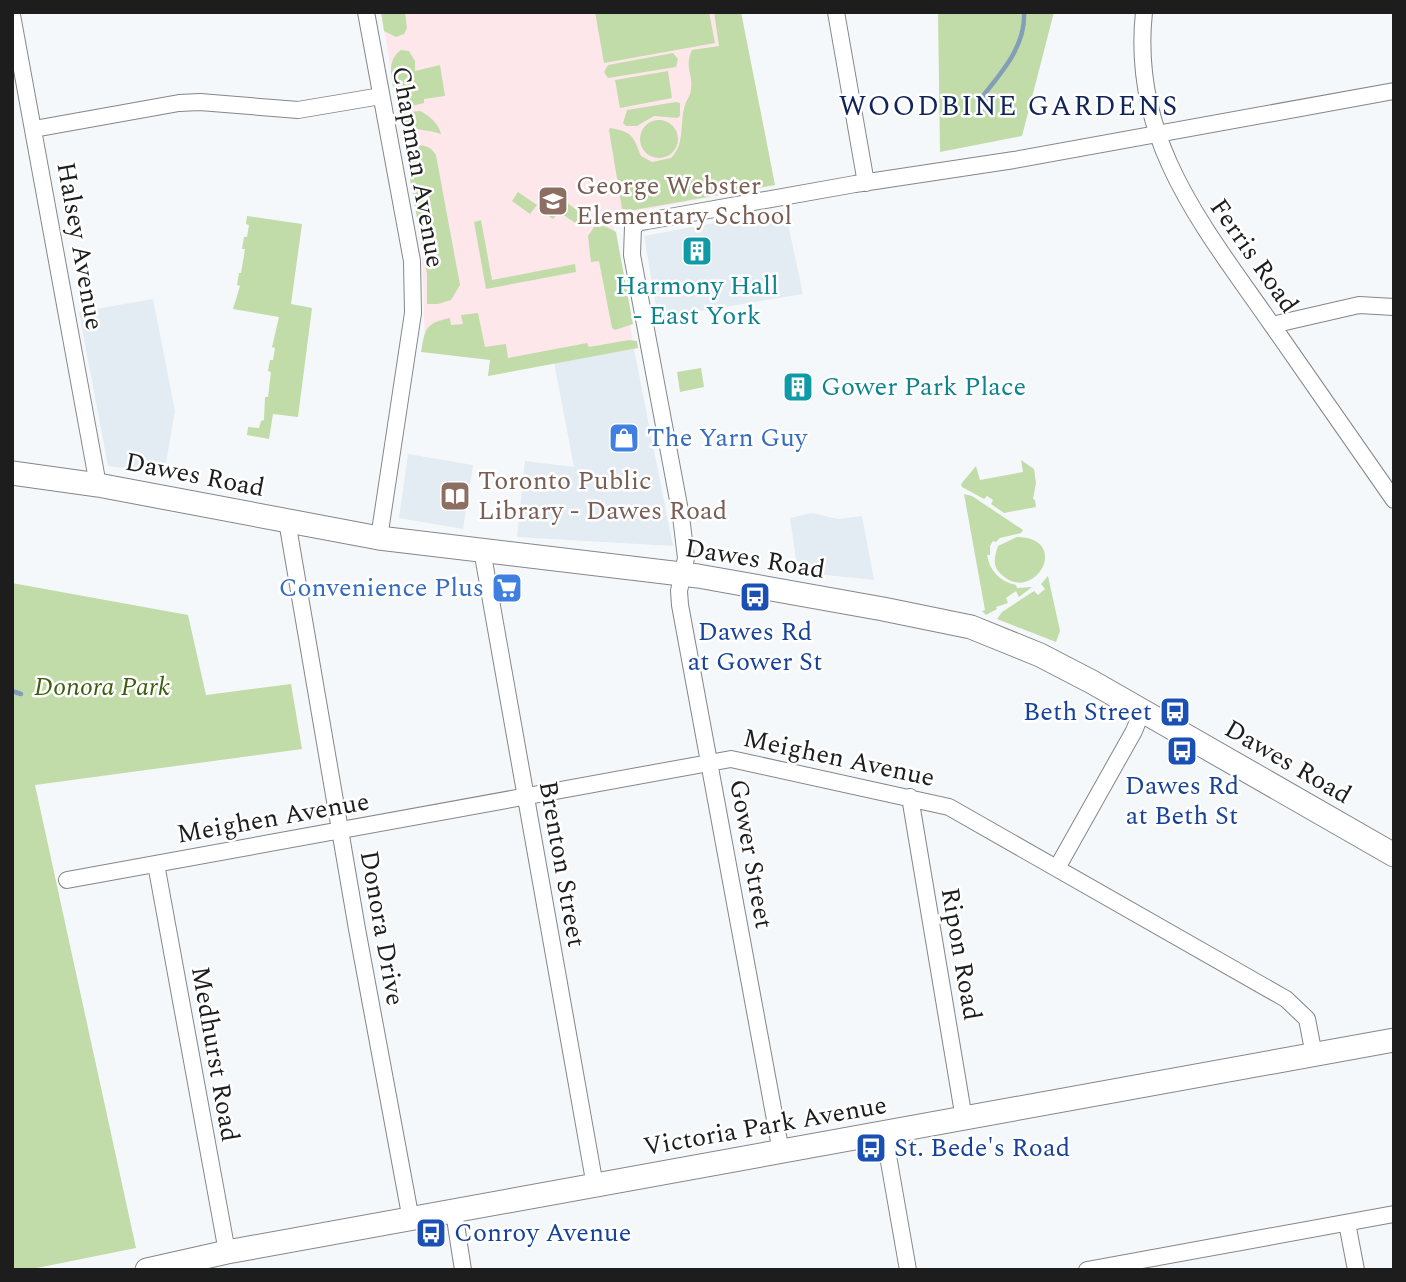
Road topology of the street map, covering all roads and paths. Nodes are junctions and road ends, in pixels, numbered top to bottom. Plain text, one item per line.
1 (366, 12) edge
2 (836, 12) edge
3 (1144, 12) edge
4 (12, 15) edge
5 (1394, 91) edge
6 (381, 96) junction
7 (34, 130) junction
8 (1157, 134) junction
9 (866, 183) junction
10 (1394, 307) edge
11 (1272, 325) junction
12 (12, 473) edge
13 (99, 485) junction
14 (1394, 500) edge
15 (287, 521) junction
16 (379, 538) junction
17 (482, 550) junction
18 (683, 574) junction
19 (1142, 711) junction
20 (709, 763) junction
21 (525, 796) junction
22 (910, 797) junction
23 (340, 831) junction
24 (1394, 855) edge
25 (156, 864) junction
26 (1057, 868) junction
27 (67, 880) dead end
28 (1394, 1040) edge
29 (1314, 1055) junction
30 (964, 1119) junction
31 (884, 1133) junction
32 (780, 1152) junction
33 (595, 1185) junction
34 (454, 1212) junction
35 (1394, 1214) edge
36 (411, 1220) junction
37 (1347, 1223) junction
38 (227, 1252) junction
39 (156, 1269) edge
40 (463, 1270) edge
41 (908, 1270) edge
42 (1087, 1270) edge
43 (1356, 1270) edge

1 - 6 street, Chapman Avenue
2 - 9 street
3 - 8 street, Ferris Road
4 - 7 street, Halsey Avenue
5 - 8 street
6 - 7 street
6 - 16 street, Chapman Avenue
7 - 13 street, Halsey Avenue
8 - 9 street
8 - 11 street, Ferris Road
9 - 18 street, Gower Street
10 - 11 street
11 - 14 street, Ferris Road
12 - 13 street, Dawes Road
13 - 15 street, Dawes Road
15 - 16 street, Dawes Road
15 - 23 street, Donora Drive
16 - 17 street, Dawes Road
17 - 18 street, Dawes Road
17 - 21 street, Brenton Street
18 - 19 street, Dawes Road
18 - 20 street, Gower Street
19 - 24 street, Dawes Road
19 - 26 street
20 - 21 street, Meighen Avenue
20 - 22 street, Meighen Avenue
20 - 32 street, Gower Street
21 - 23 street, Meighen Avenue
21 - 33 street, Brenton Street
22 - 26 street, Meighen Avenue
22 - 30 street, Ripon Road
23 - 25 street, Meighen Avenue
23 - 36 street, Donora Drive
25 - 27 street, Meighen Avenue
25 - 38 street, Medhurst Road
26 - 29 street, Meighen Avenue
28 - 29 street, Victoria Park Avenue
29 - 30 street, Victoria Park Avenue
30 - 31 street, Victoria Park Avenue
31 - 32 street, Victoria Park Avenue
31 - 41 street
32 - 33 street, Victoria Park Avenue
33 - 34 street, Victoria Park Avenue
34 - 36 street, Victoria Park Avenue
34 - 40 street
35 - 37 street
36 - 38 street, Victoria Park Avenue
37 - 42 street
37 - 43 street
38 - 39 street, Victoria Park Avenue

